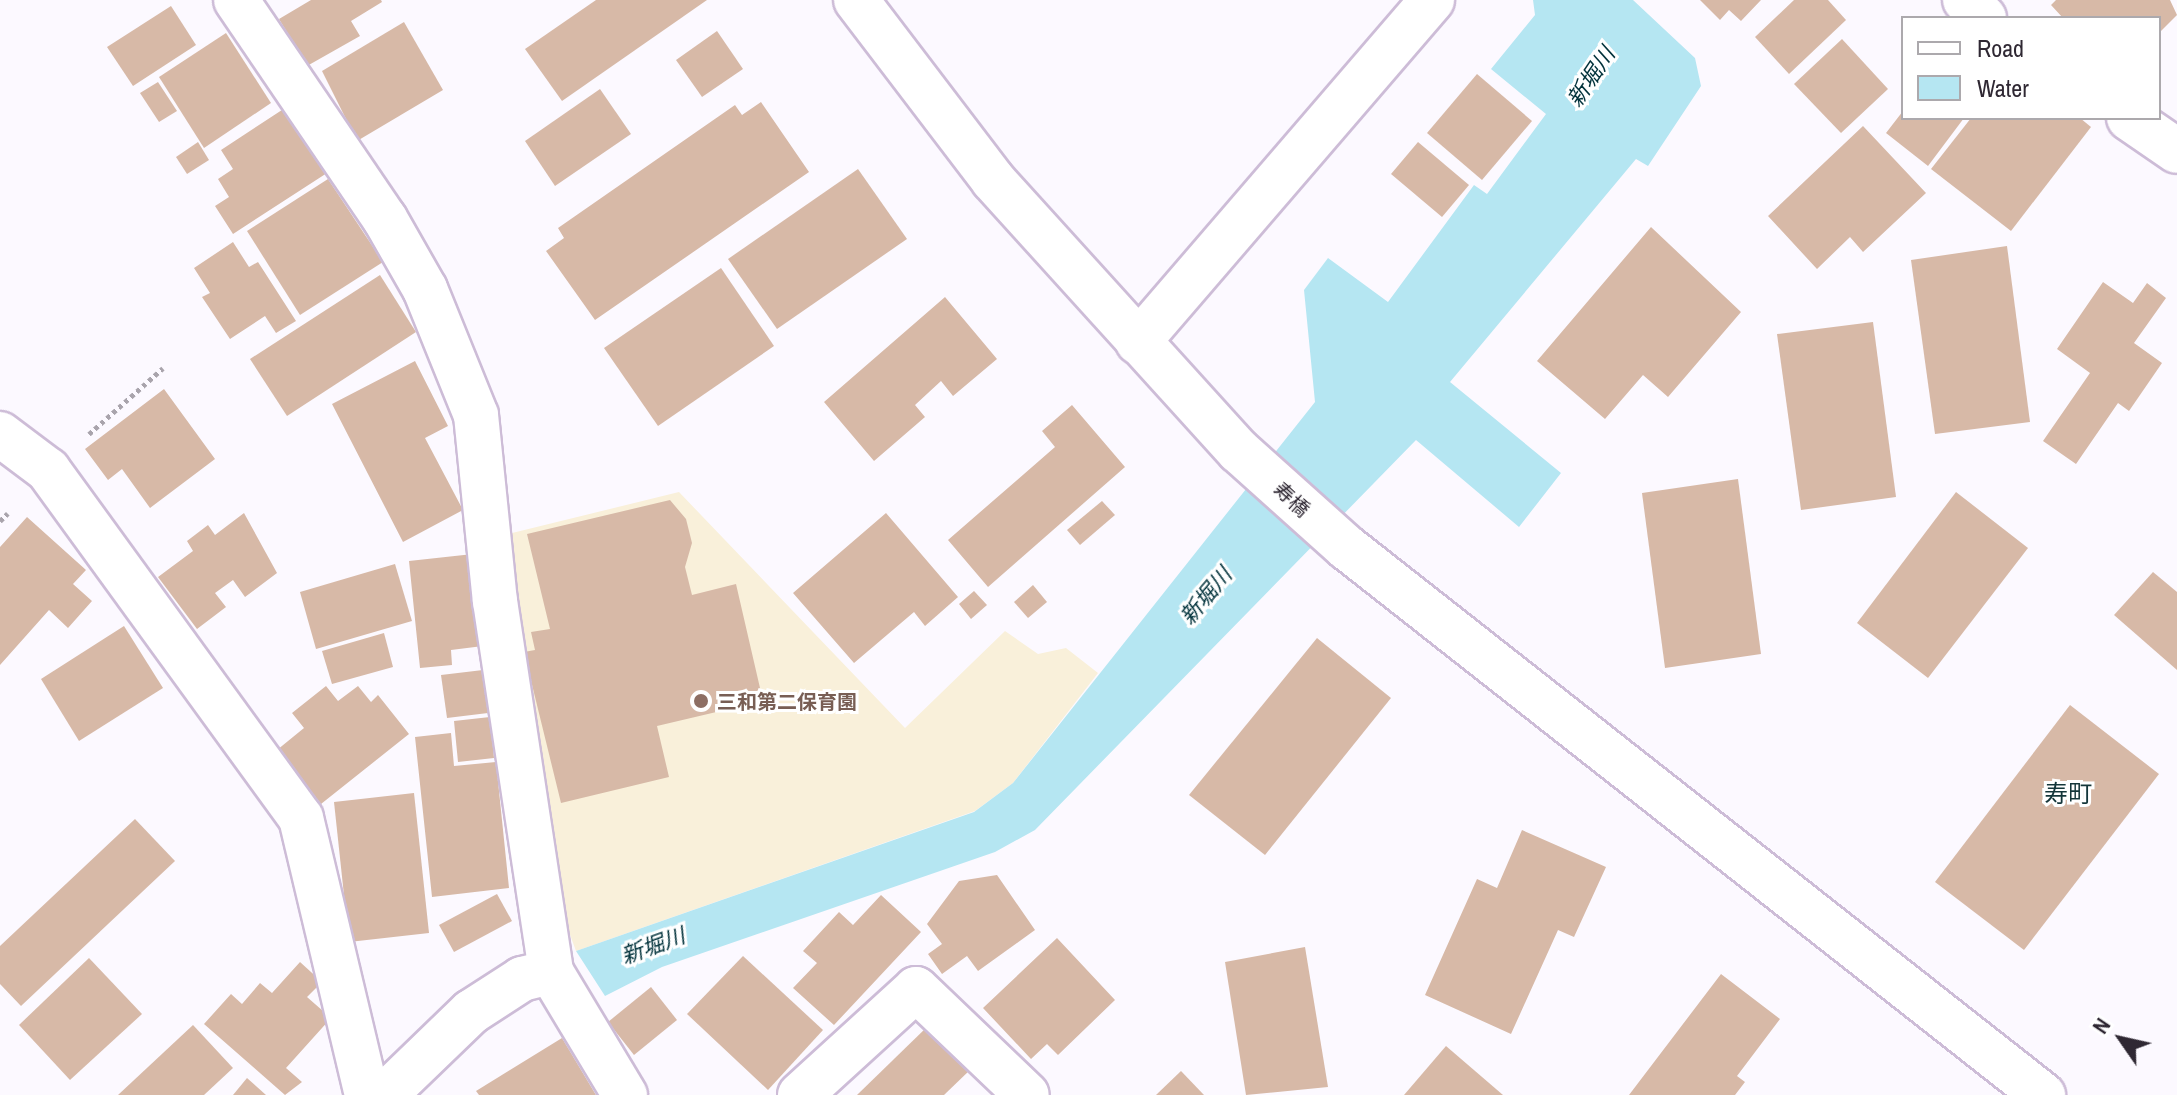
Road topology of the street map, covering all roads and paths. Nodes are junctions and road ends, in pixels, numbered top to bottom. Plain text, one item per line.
1 (236, 0) edge
2 (856, 0) edge
3 (1432, 0) edge
4 (1965, 0) edge
5 (1982, 16) edge
6 (2132, 120) edge
7 (2177, 151) edge
8 (1138, 342) junction
9 (0, 434) edge
10 (551, 972) junction
11 (367, 1095) edge
12 (385, 1095) edge
13 (625, 1095) edge
14 (800, 1095) edge
15 (1027, 1095) edge
16 (2043, 1095) edge

1 - 10 street
2 - 8 street, 寿橋
3 - 8 street
4 - 5 street
6 - 7 street
8 - 16 street, 寿橋
9 - 11 street
10 - 12 street
10 - 13 street
14 - 15 street

